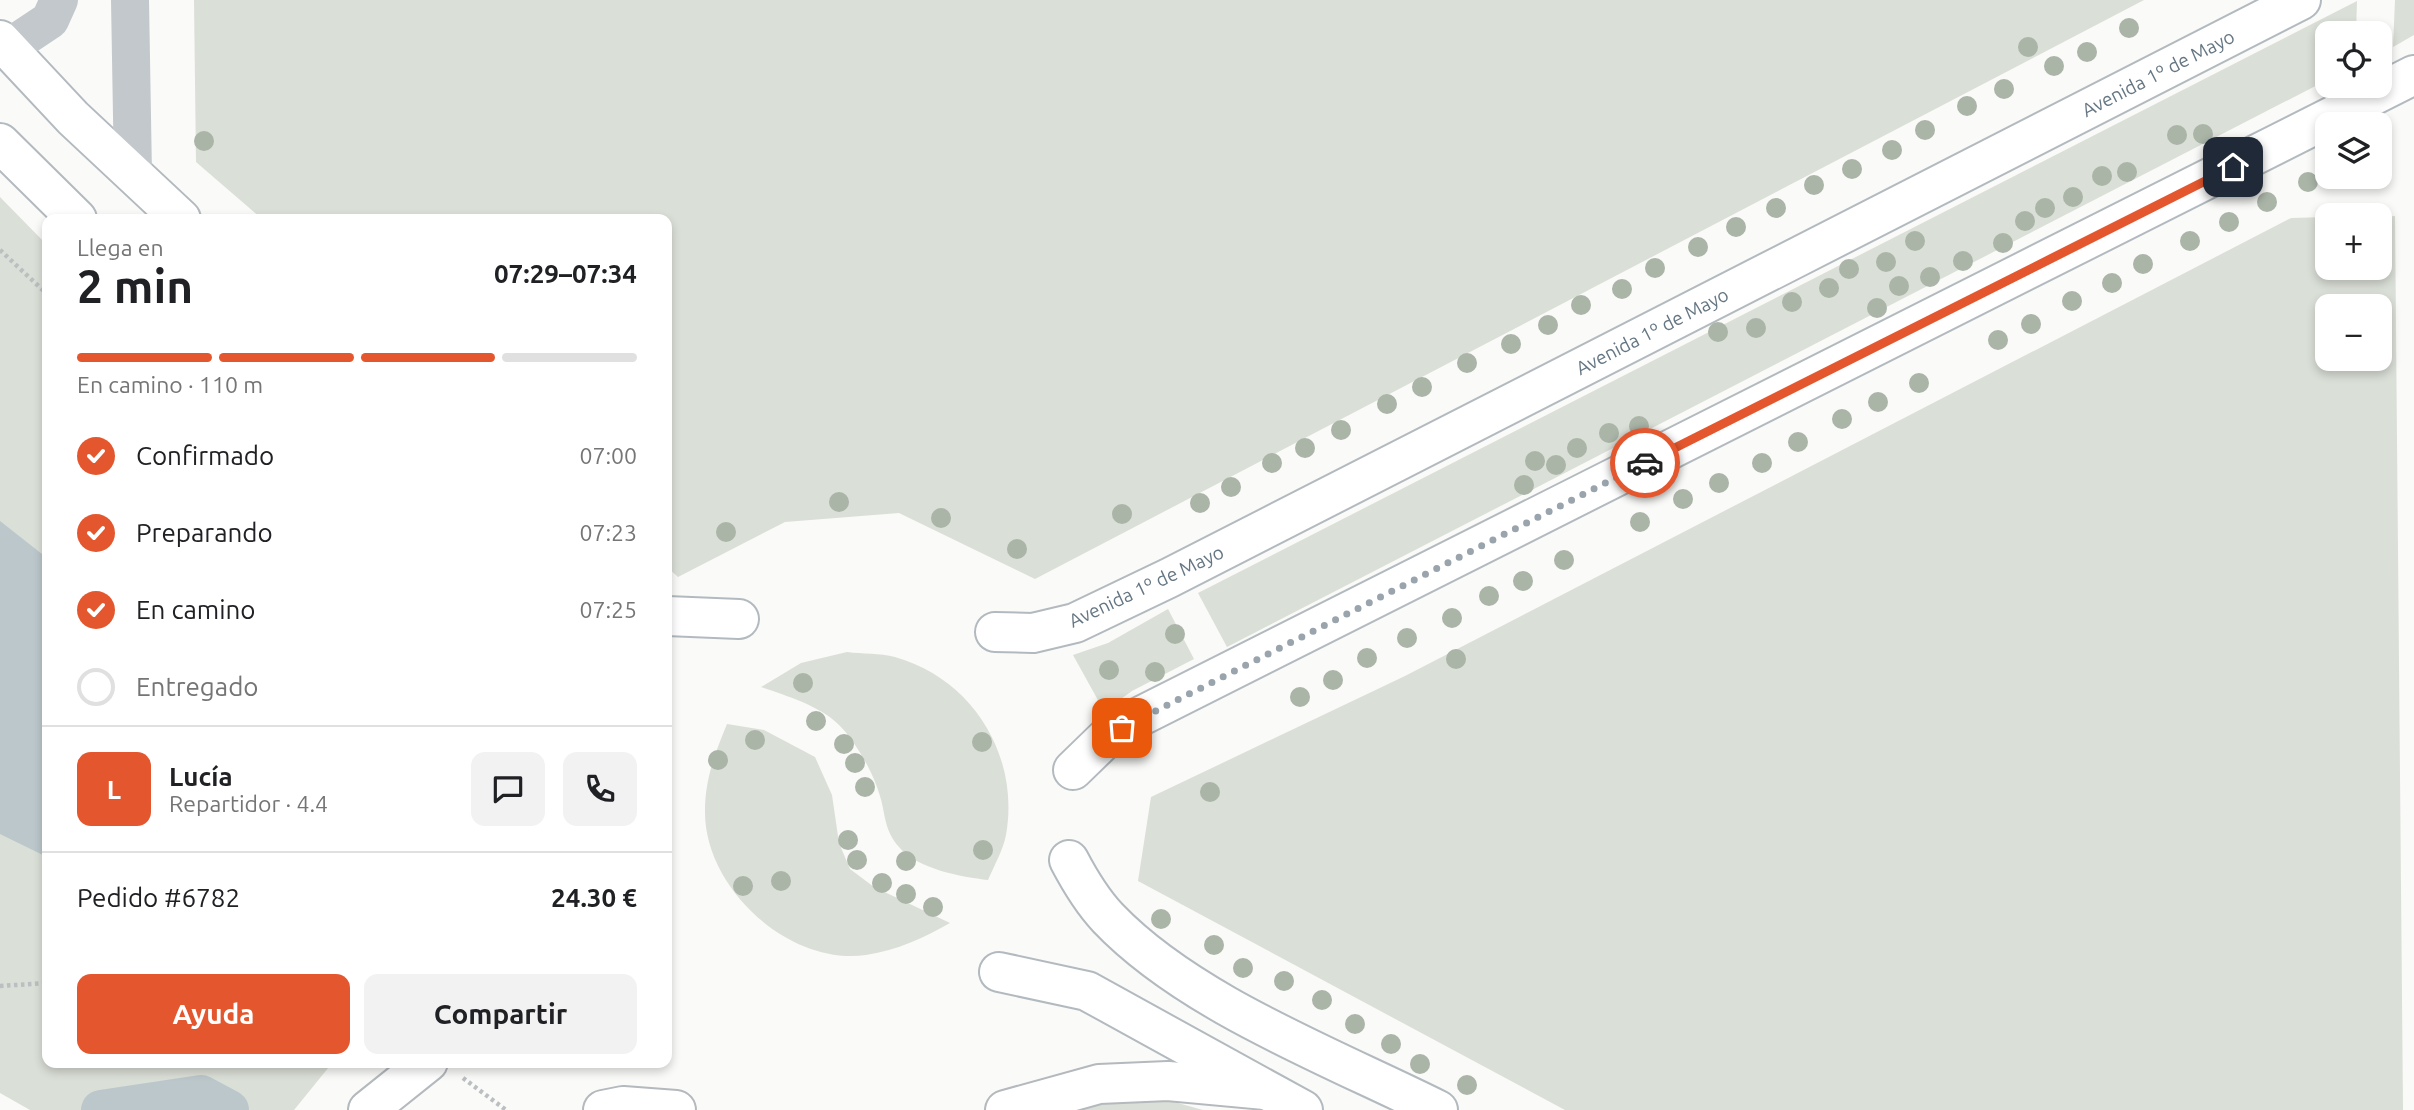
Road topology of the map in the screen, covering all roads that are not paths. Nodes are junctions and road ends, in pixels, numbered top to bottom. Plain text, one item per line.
1 (59, 0) edge
2 (130, 0) edge
3 (2301, 0) edge
4 (4, 44) edge
5 (2414, 75) edge
6 (0, 143) edge
7 (133, 174) junction
8 (72, 214) edge
9 (176, 214) edge
10 (672, 616) edge
11 (739, 619) dead end
12 (995, 632) dead end
13 (1073, 770) dead end
14 (1069, 860) dead end
15 (999, 972) dead end
16 (396, 1068) edge
17 (438, 1068) edge
18 (1265, 1090) junction
19 (358, 1110) edge
20 (368, 1110) edge
21 (603, 1110) edge
22 (676, 1110) edge
23 (1005, 1110) edge
24 (1303, 1110) edge
25 (1438, 1110) edge

1 - 4 street
2 - 7 street
3 - 12 main road, Avenida 1º de Mayo
4 - 7 main road
5 - 13 main road
6 - 8 main road
7 - 9 main road
10 - 11 main road
14 - 25 main road
15 - 18 main road
16 - 19 main road
17 - 20 main road
18 - 23 main road
18 - 24 main road
21 - 22 main road

